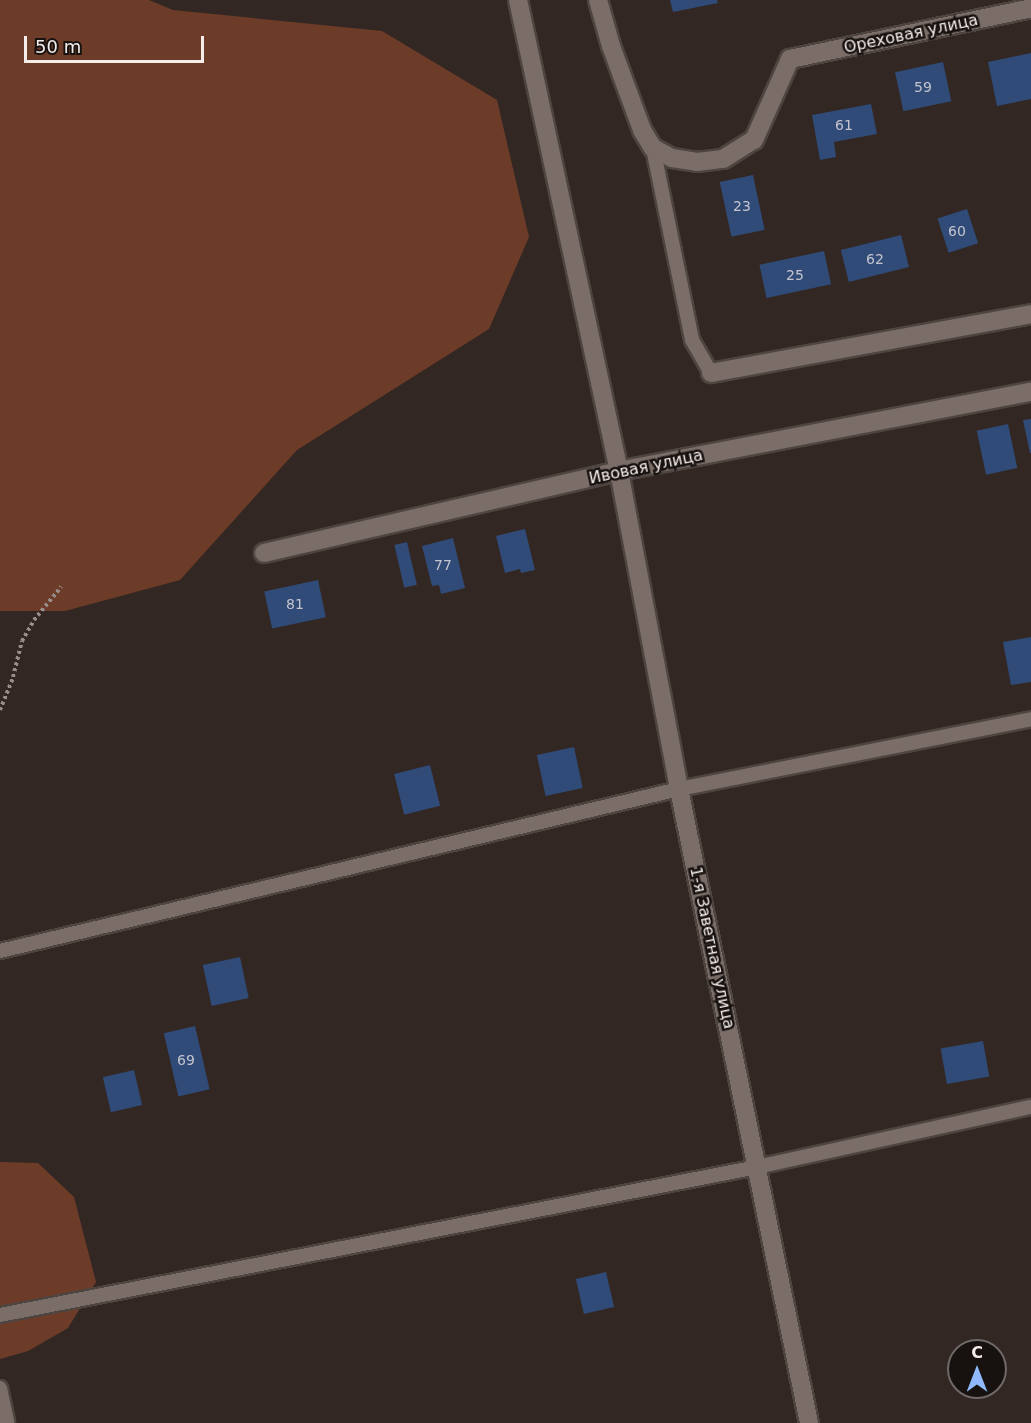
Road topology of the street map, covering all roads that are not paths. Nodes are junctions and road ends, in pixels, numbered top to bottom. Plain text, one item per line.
1 (518, 0) edge
2 (598, 0) edge
3 (1031, 8) edge
4 (653, 148) junction
5 (1031, 314) edge
6 (711, 373) joint
7 (1031, 392) edge
8 (619, 471) junction
9 (264, 553) dead end
10 (1031, 719) edge
11 (679, 789) junction
12 (0, 951) edge
13 (1031, 1107) edge
14 (757, 1167) junction
15 (0, 1316) edge
16 (0, 1388) edge
17 (3, 1423) edge
18 (809, 1423) edge

1 - 8 street, 1-я Заветная улица
2 - 4 street
3 - 4 street, Ореховая улица
4 - 6 lane
5 - 6 street
7 - 8 street, Ивовая улица
8 - 9 street, Ивовая улица
8 - 11 street, 1-я Заветная улица
10 - 11 lane
11 - 12 lane
11 - 14 street, 1-я Заветная улица
13 - 14 lane
14 - 15 lane
14 - 18 street, 1-я Заветная улица
16 - 17 lane

